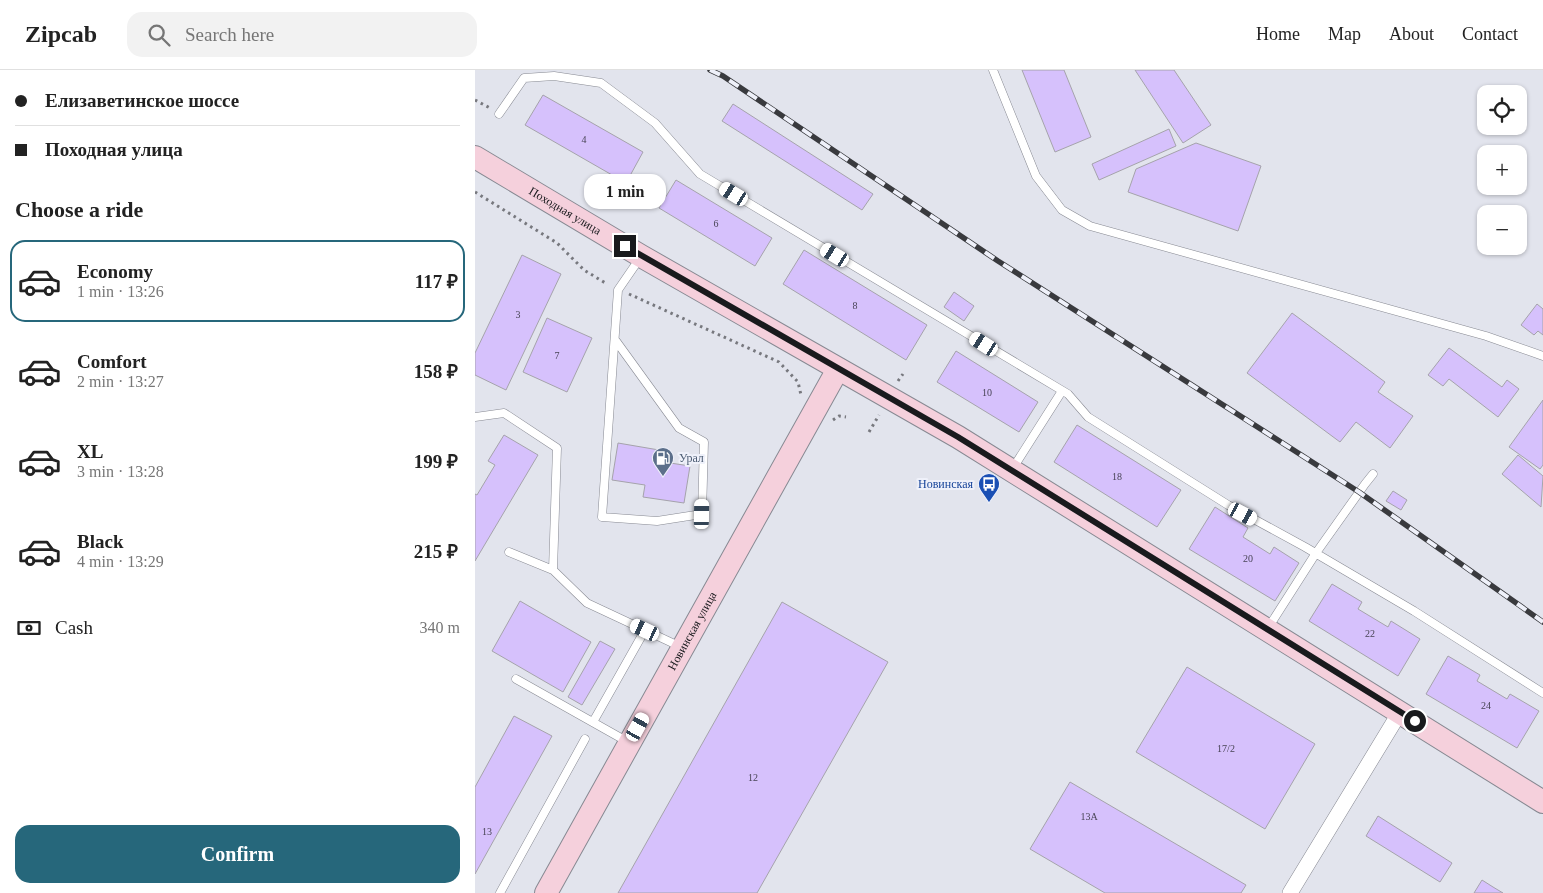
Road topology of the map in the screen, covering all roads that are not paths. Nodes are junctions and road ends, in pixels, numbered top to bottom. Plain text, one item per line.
1 (993, 70) edge
2 (499, 114) dead end
3 (475, 157) edge
4 (641, 256) junction
5 (615, 340) junction
6 (1543, 356) edge
7 (838, 369) junction
8 (1062, 391) junction
9 (475, 417) edge
10 (1012, 470) junction
11 (1373, 474) dead end
12 (509, 552) dead end
13 (1316, 553) junction
14 (553, 570) junction
15 (1268, 628) junction
16 (645, 630) junction
17 (683, 648) junction
18 (516, 678) dead end
19 (1543, 693) edge
20 (1400, 712) junction
21 (593, 722) junction
22 (585, 740) dead end
23 (629, 743) junction
24 (1539, 797) edge
25 (500, 893) edge
26 (546, 893) edge
27 (1290, 893) edge

1 - 6 lane
2 - 8 lane
3 - 4 main road, Походная улица
4 - 5 lane
4 - 7 main road, Походная улица
5 - 5 lane
7 - 10 main road, Походная улица
7 - 17 main road, Новинская улица
8 - 10 lane
8 - 13 lane
9 - 14 lane
10 - 15 main road, Походная улица
11 - 13 lane
12 - 14 lane
13 - 15 lane
13 - 19 lane
14 - 16 lane
15 - 20 main road, Походная улица
16 - 17 lane
16 - 21 lane
17 - 23 main road, Новинская улица
18 - 21 lane
20 - 24 main road, Походная улица
20 - 27 street
21 - 23 lane
22 - 25 lane
23 - 26 main road, Новинская улица

